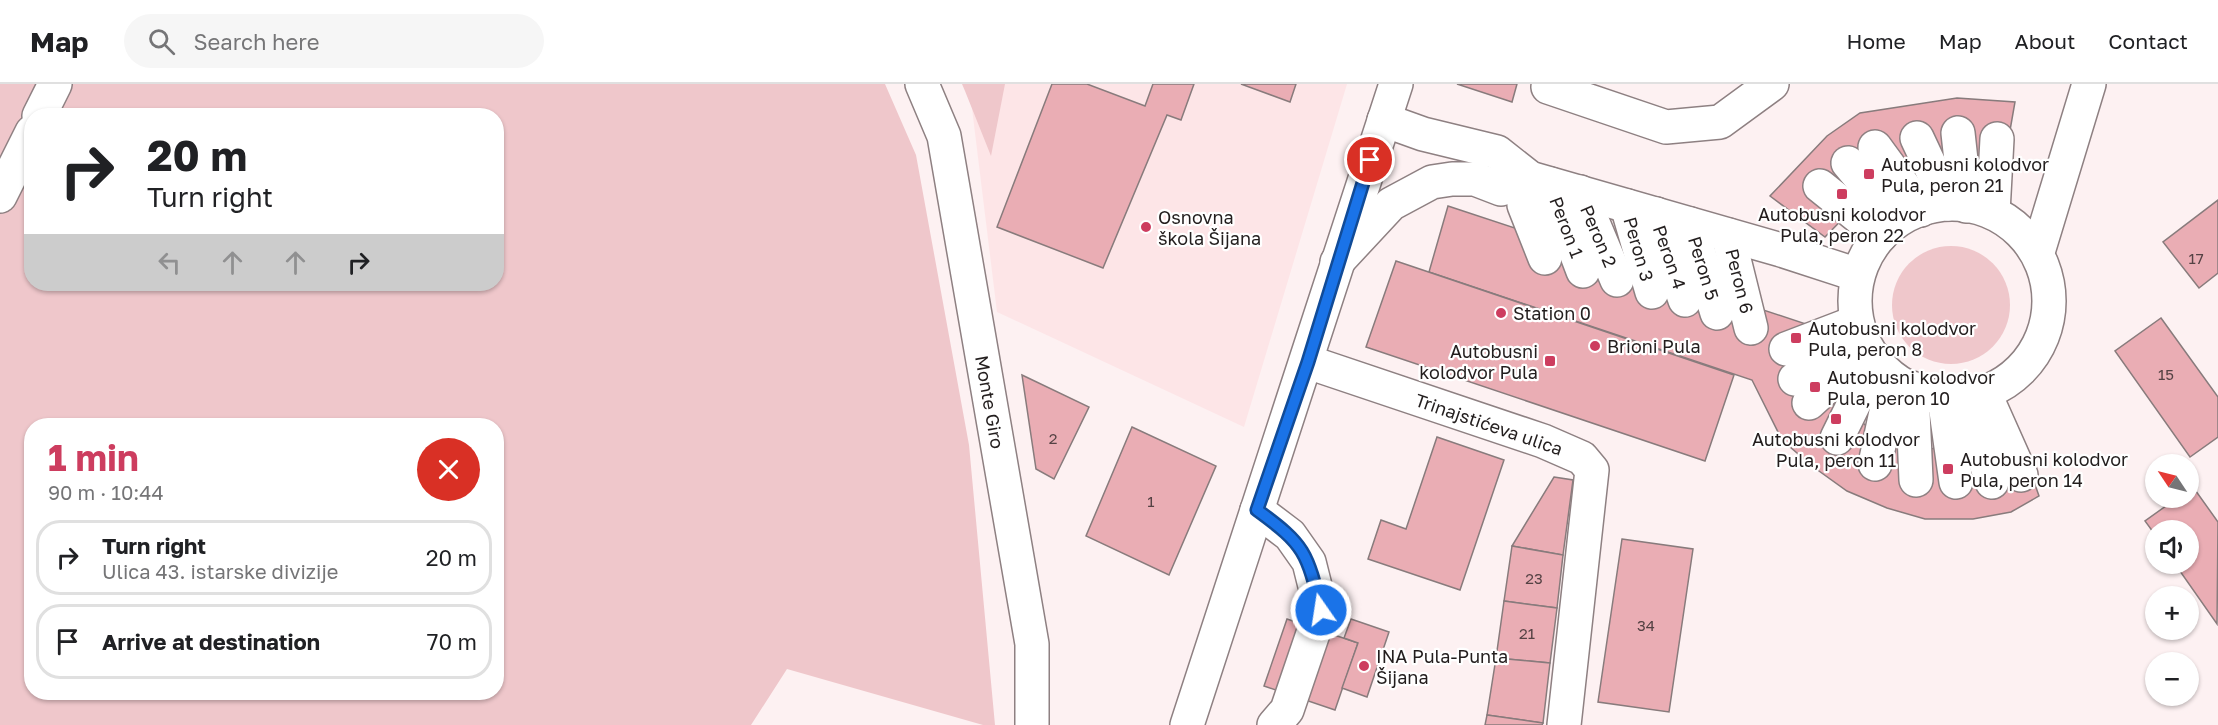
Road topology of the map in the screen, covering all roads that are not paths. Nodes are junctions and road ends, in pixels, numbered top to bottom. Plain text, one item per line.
1 (55, 84) edge
2 (922, 84) edge
3 (1396, 84) edge
4 (1772, 84) edge
5 (2089, 84) edge
6 (1548, 87) dead end
7 (43, 108) edge
8 (1384, 120) junction
9 (1958, 133) dead end
10 (1917, 138) dead end
11 (1997, 139) dead end
12 (24, 148) edge
13 (1862, 155) dead end
14 (1554, 185) junction
15 (1820, 186) dead end
16 (0, 196) edge
17 (1641, 210) junction
18 (1934, 214) junction
19 (1690, 224) junction
20 (1728, 235) junction
21 (2038, 252) junction
22 (1545, 258) dead end
23 (1337, 262) junction
24 (1583, 271) dead end
25 (1858, 275) junction
26 (1617, 280) dead end
27 (1652, 292) dead end
28 (1685, 300) dead end
29 (1717, 313) dead end
30 (1751, 328) dead end
31 (1877, 355) junction
32 (1308, 362) junction
33 (1964, 396) junction
34 (1837, 438) dead end
35 (1875, 464) dead end
36 (2007, 479) dead end
37 (1916, 480) dead end
38 (1956, 482) dead end
39 (1257, 510) junction
40 (1032, 725) edge
41 (1187, 725) edge
42 (1274, 725) edge
43 (1564, 725) edge

1 - 7 street
2 - 40 street, Monte Giro
3 - 8 street
4 - 6 street
5 - 21 street
8 - 14 street
8 - 23 street
9 - 18 street
10 - 18 street
11 - 18 street
12 - 16 street
13 - 18 street
14 - 17 street
14 - 22 street
14 - 23 street
14 - 24 street, Peron 1
14 - 26 street, Peron 2
15 - 18 street
17 - 19 street
17 - 27 street, Peron 3
17 - 28 street, Peron 4
18 - 21 street
18 - 25 street
19 - 20 street
19 - 29 street, Peron 5
20 - 25 street
20 - 30 street, Peron 6
21 - 33 street
23 - 32 street
25 - 31 street
31 - 31 street
31 - 33 street
31 - 34 street
31 - 35 street
31 - 37 street
32 - 39 street
32 - 43 street, Trinajstićeva ulica
33 - 36 street
33 - 38 street
39 - 41 street
39 - 42 street

